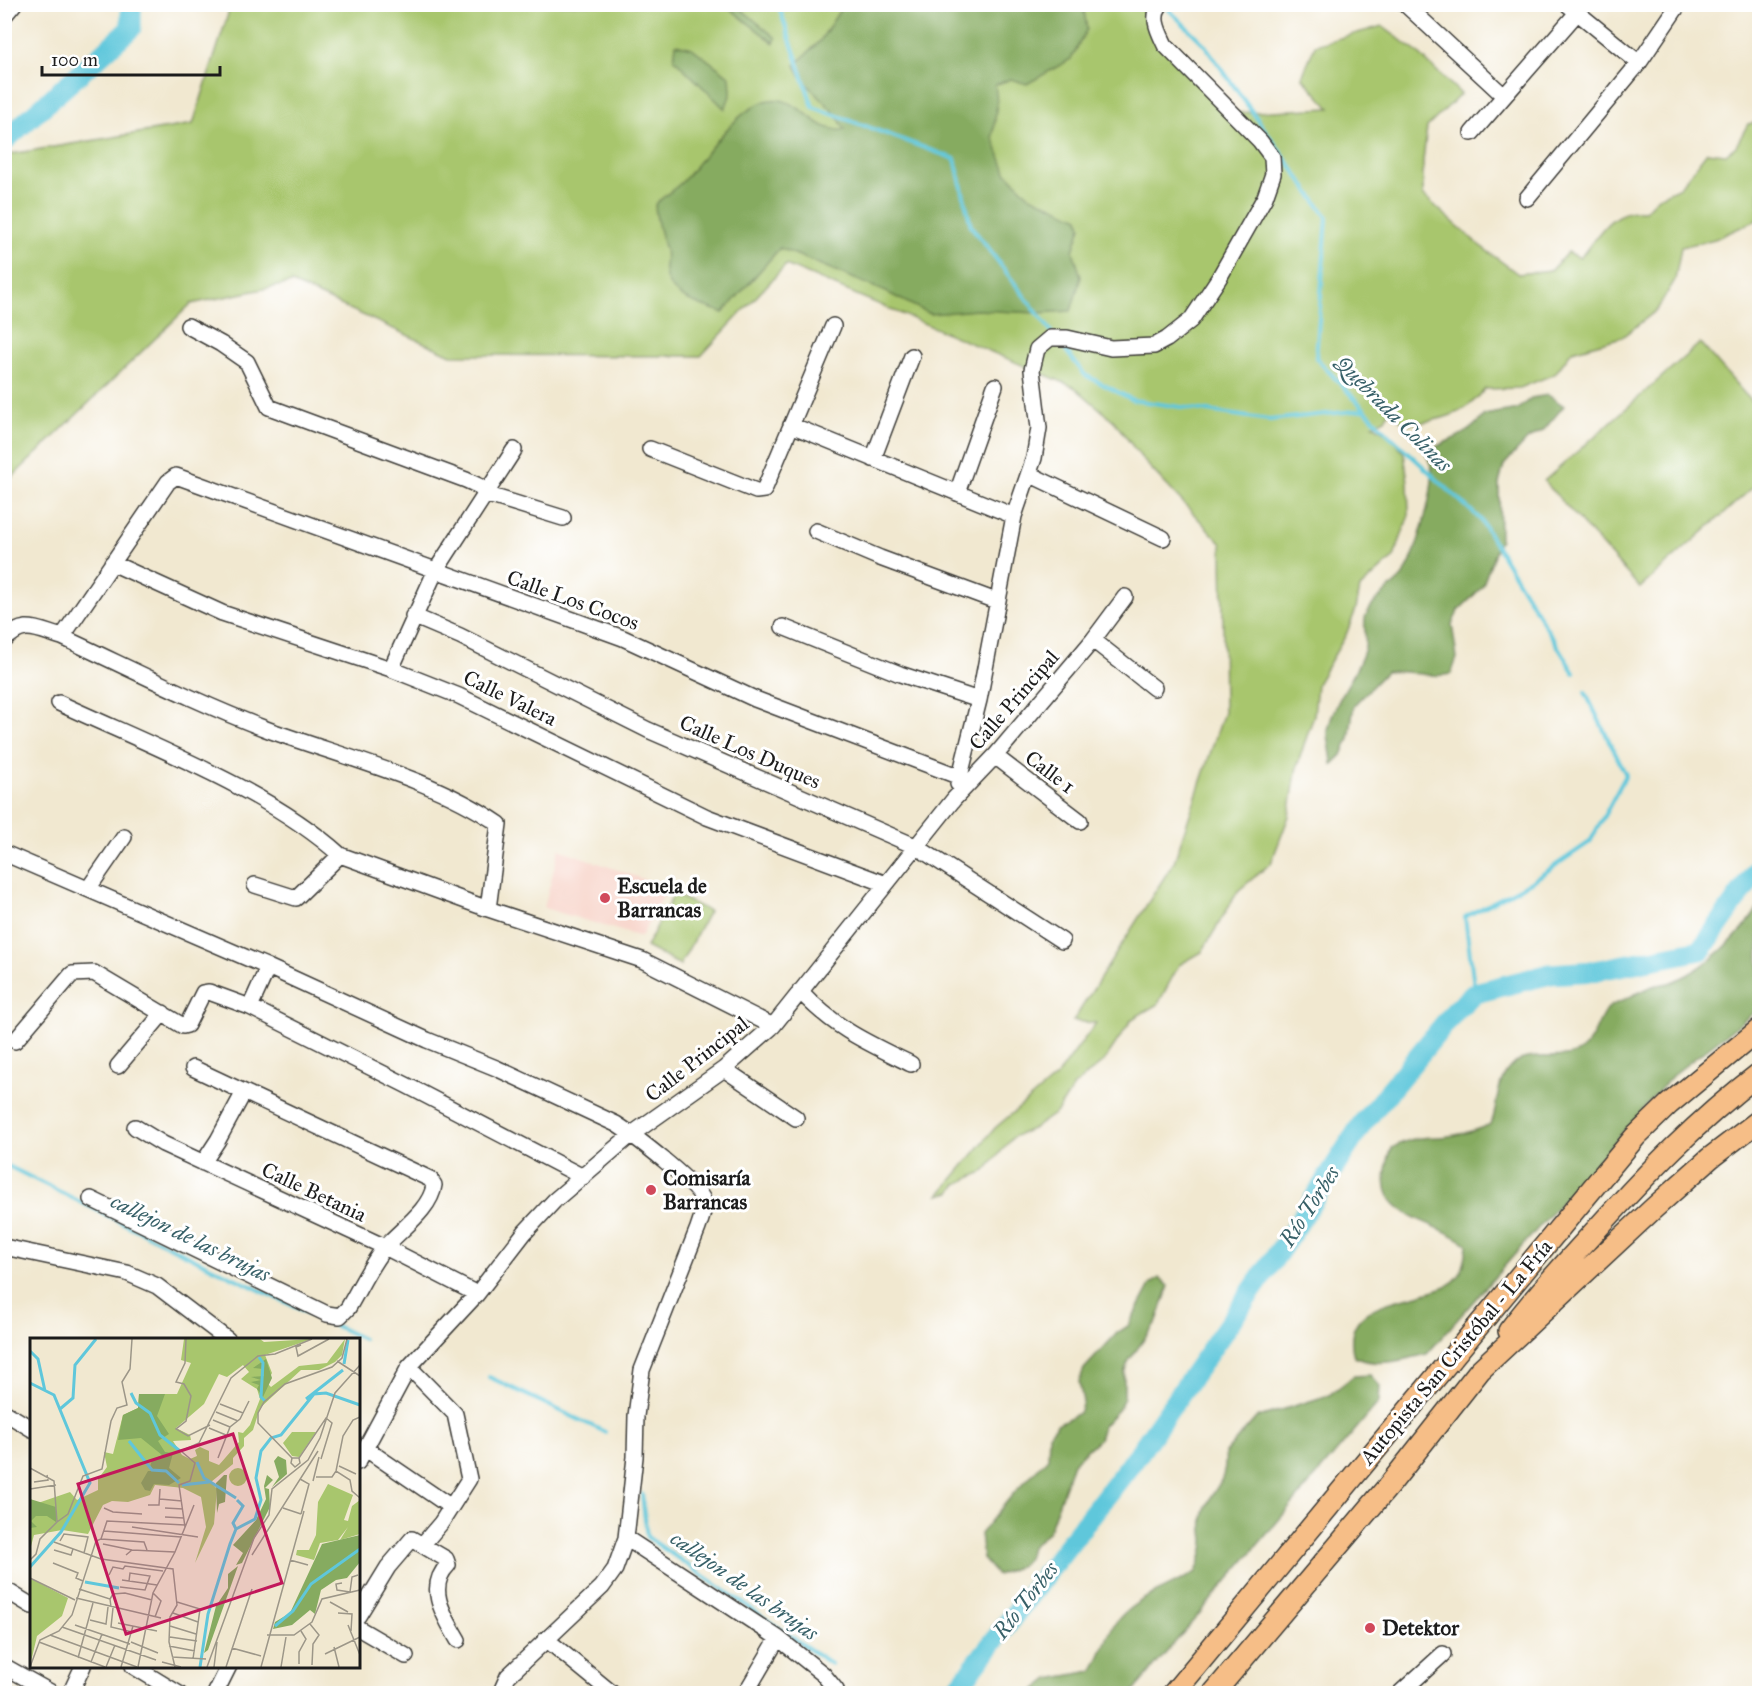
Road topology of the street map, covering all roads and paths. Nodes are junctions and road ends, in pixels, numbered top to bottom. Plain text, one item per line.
1 (14, 4) edge
2 (1161, 4) edge
3 (1405, 4) edge
4 (1679, 4) edge
5 (1571, 9) edge
6 (4, 16) edge
7 (1639, 63) junction
8 (1504, 96) junction
9 (1472, 133) dead end
10 (1527, 198) dead end
11 (188, 326) dead end
12 (833, 326) dead end
13 (912, 356) dead end
14 (995, 386) dead end
15 (791, 425) junction
16 (650, 449) dead end
17 (514, 450) dead end
18 (873, 459) junction
19 (1031, 475) junction
20 (957, 493) junction
21 (484, 494) junction
22 (1014, 516) junction
23 (563, 518) dead end
24 (816, 531) dead end
25 (1163, 538) dead end
26 (112, 563) junction
27 (435, 572) junction
28 (1125, 597) dead end
29 (996, 601) junction
30 (413, 616) junction
31 (783, 627) dead end
32 (62, 637) junction
33 (1093, 640) junction
34 (4, 641) edge
35 (391, 669) junction
36 (1154, 688) dead end
37 (979, 700) junction
38 (59, 703) dead end
39 (995, 756) junction
40 (960, 777) junction
41 (954, 799) junction
42 (1080, 821) dead end
43 (123, 837) dead end
44 (917, 847) junction
45 (4, 853) edge
46 (340, 855) junction
47 (886, 884) junction
48 (255, 885) dead end
49 (88, 890) junction
50 (488, 909) junction
51 (1062, 941) dead end
52 (268, 967) junction
53 (801, 991) junction
54 (250, 1007) junction
55 (163, 1013) junction
56 (773, 1026) junction
57 (1760, 1029) edge
58 (15, 1041) dead end
59 (911, 1064) dead end
60 (118, 1066) dead end
61 (193, 1068) dead end
62 (724, 1069) junction
63 (1760, 1073) edge
64 (244, 1092) junction
65 (796, 1118) dead end
66 (1760, 1120) edge
67 (135, 1127) dead end
68 (632, 1134) junction
69 (202, 1163) junction
70 (583, 1177) junction
71 (90, 1199) dead end
72 (4, 1247) edge
73 (385, 1247) junction
74 (477, 1294) junction
75 (225, 1338) edge
76 (409, 1367) junction
77 (1480, 1370) junction
78 (4, 1412) edge
79 (30, 1428) edge
80 (360, 1433) edge
81 (366, 1449) edge
82 (451, 1507) junction
83 (626, 1538) junction
84 (423, 1544) junction
85 (4, 1589) edge
86 (30, 1605) edge
87 (360, 1613) edge
88 (360, 1629) edge
89 (778, 1638) junction
90 (546, 1639) junction
91 (458, 1640) dead end
92 (1443, 1654) dead end
93 (406, 1656) dead end
94 (4, 1666) edge
95 (82, 1668) edge
96 (136, 1668) edge
97 (228, 1668) edge
98 (835, 1692) edge
99 (54, 1694) edge
100 (70, 1694) edge
101 (178, 1694) edge
102 (215, 1694) edge
103 (500, 1694) edge
104 (613, 1694) edge
105 (745, 1694) edge
106 (1173, 1694) edge
107 (1213, 1694) edge
108 (1399, 1694) edge

1 - 6 street
2 - 19 street
3 - 8 street
4 - 7 street
5 - 7 street
5 - 8 street
7 - 10 street
8 - 9 street
11 - 21 street
12 - 15 street
13 - 18 street
14 - 20 street
15 - 16 street
15 - 18 street
17 - 21 street
18 - 20 street
19 - 22 street
19 - 25 street
20 - 22 street
21 - 23 street
21 - 27 street
22 - 29 street
24 - 29 street
26 - 27 street, Calle Los Cocos
26 - 32 street
26 - 35 street, Calle Valera
27 - 30 street
27 - 40 street, Calle Los Cocos
28 - 33 street, Calle Principal
29 - 37 street
30 - 35 street
30 - 44 street, Calle Los Duques
31 - 37 street
32 - 34 street
32 - 50 street
33 - 36 street
33 - 39 street, Calle Principal
35 - 47 street, Calle Valera
37 - 40 street
38 - 46 street
39 - 41 street, Calle Principal
39 - 42 street, Calle 1
40 - 41 street
41 - 44 street, Calle Principal
43 - 49 street
44 - 47 street, Calle Principal
44 - 51 street, Calle Los Duques
45 - 49 street
46 - 48 street
46 - 50 street
47 - 53 street, Calle Principal
49 - 52 street
50 - 56 street
52 - 54 street
52 - 68 street
53 - 56 street, Calle Principal
53 - 59 street
54 - 55 street
54 - 70 street
55 - 58 street
55 - 60 street
56 - 62 street, Calle Principal
57 - 106 highway, Autopista San Cristóbal - La Fría
61 - 64 street
62 - 65 street
62 - 68 street, Calle Principal
63 - 77 highway
64 - 69 street
64 - 73 street
66 - 77 highway, Autopista San Cristóbal - La Fría
67 - 69 street, Calle Betania
68 - 70 street, Calle Principal
68 - 83 street
69 - 73 street, Calle Betania
70 - 74 street, Calle Principal
71 - 73 street
72 - 75 street
73 - 74 street, Calle Betania
74 - 76 street, Calle Principal
76 - 81 street, Calle Principal
76 - 82 street
77 - 107 highway, Autopista San Cristóbal - La Fría
78 - 79 street
80 - 81 street
81 - 82 street
82 - 84 street
83 - 89 street
83 - 90 street
84 - 87 street
84 - 91 street
85 - 86 street
88 - 93 street
89 - 98 street
89 - 105 street
90 - 103 street
90 - 104 street
92 - 108 street
94 - 99 street
95 - 100 street
96 - 101 street
97 - 102 street

